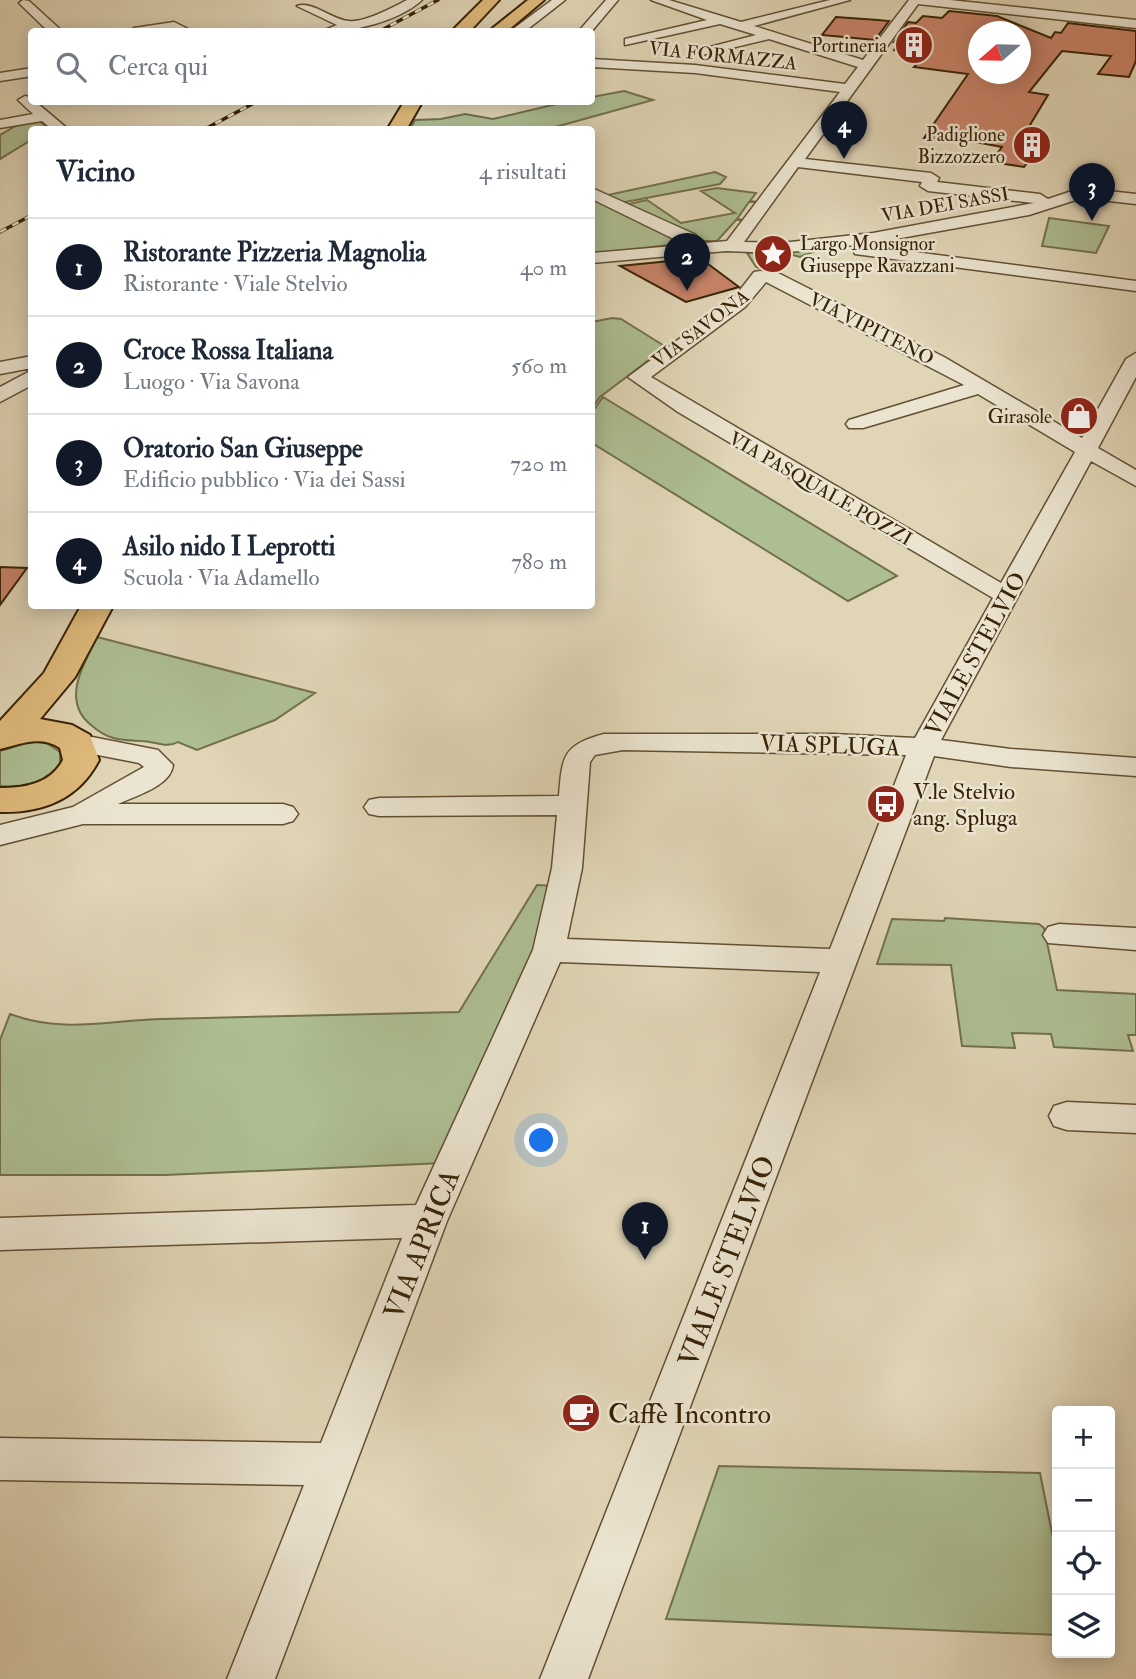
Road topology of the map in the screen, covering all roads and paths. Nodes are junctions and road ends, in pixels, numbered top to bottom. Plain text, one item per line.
1 (416, 0) edge
2 (537, 0) edge
3 (559, 0) edge
4 (612, 0) edge
5 (657, 0) edge
6 (844, 0) edge
7 (917, 0) edge
8 (506, 2) edge
9 (26, 3) dead end
10 (303, 6) dead end
11 (1039, 6) edge
12 (349, 9) dead end
13 (1136, 17) edge
14 (372, 18) junction
15 (723, 20) junction
16 (1136, 24) edge
17 (347, 25) junction
18 (745, 25) junction
19 (53, 28) edge
20 (162, 28) edge
21 (180, 28) edge
22 (338, 28) edge
23 (465, 28) edge
24 (474, 28) edge
25 (489, 28) edge
26 (501, 28) edge
27 (520, 28) edge
28 (588, 28) edge
29 (771, 36) junction
30 (629, 42) dead end
31 (661, 53) dead end
32 (702, 53) dead end
33 (873, 59) junction
34 (595, 63) edge
35 (695, 69) junction
36 (28, 72) edge
37 (0, 76) edge
38 (850, 89) junction
39 (30, 105) edge
40 (44, 116) junction
41 (0, 124) edge
42 (57, 126) edge
43 (794, 162) junction
44 (595, 194) edge
45 (1136, 199) edge
46 (1057, 201) junction
47 (736, 246) junction
48 (868, 246) junction
49 (701, 248) junction
50 (815, 250) junction
51 (595, 258) edge
52 (760, 276) junction
53 (1136, 286) edge
54 (1136, 359) edge
55 (28, 363) edge
56 (0, 368) edge
57 (638, 377) joint
58 (28, 378) edge
59 (980, 387) junction
60 (0, 396) edge
61 (856, 424) dead end
62 (1087, 449) junction
63 (1136, 479) edge
64 (1006, 596) junction
65 (95, 609) edge
66 (58, 677) junction
67 (4, 736) edge
68 (923, 748) junction
69 (73, 751) junction
70 (1136, 767) edge
71 (572, 805) junction
72 (379, 807) dead end
73 (3, 810) edge
74 (83, 814) junction
75 (283, 814) dead end
76 (1059, 935) dead end
77 (1136, 939) edge
78 (549, 950) junction
79 (841, 961) junction
80 (1067, 1116) dead end
81 (1136, 1119) edge
82 (428, 1222) junction
83 (0, 1234) edge
84 (0, 1459) edge
85 (332, 1464) junction
86 (251, 1679) edge
87 (564, 1679) edge

1 - 14 street
2 - 26 main road
3 - 27 street
4 - 28 street
5 - 15 street
6 - 18 street
7 - 11 street
7 - 33 street
8 - 23 main road
8 - 24 main road
8 - 25 main road
9 - 19 street
10 - 17 street
11 - 13 street
11 - 16 street
12 - 14 street
14 - 17 street
15 - 18 street
15 - 30 street
17 - 22 street
18 - 29 street
20 - 21 street
29 - 32 street
29 - 33 street
31 - 35 street
33 - 38 street
34 - 35 street, VIA FORMAZZA
35 - 38 street, VIA FORMAZZA
36 - 37 street
38 - 43 street
39 - 40 street
40 - 41 street
40 - 42 street
43 - 46 street
43 - 47 street
44 - 49 street
45 - 46 street, VIA DEI SASSI
46 - 48 street, VIA DEI SASSI
47 - 49 street
47 - 50 street
47 - 52 street
48 - 50 street
48 - 53 street
49 - 51 street
50 - 52 street
52 - 57 street, VIA SAVONA
52 - 59 street, VIA VIPITENO
54 - 62 street, VIALE STELVIO
55 - 56 street
57 - 64 street, VIA PASQUALE POZZI
58 - 60 street
59 - 61 street, VIA VIPITENO
59 - 62 street, VIA VIPITENO
62 - 63 street, VIA VIPITENO
62 - 64 street, VIALE STELVIO
64 - 68 street, VIALE STELVIO
65 - 66 main road
66 - 67 main road
66 - 69 main road
67 - 69 main road
68 - 70 street, VIA SPLUGA
68 - 71 street, VIA SPLUGA
68 - 79 street, VIALE STELVIO
69 - 73 main road
69 - 74 street
71 - 72 street
71 - 78 street, VIA APRICA
73 - 74 street
74 - 75 street
76 - 77 street
78 - 79 street
78 - 82 street, VIA APRICA
79 - 87 street, VIALE STELVIO
80 - 81 street
82 - 83 street
82 - 85 street, VIA APRICA
84 - 85 street
85 - 86 street, VIA APRICA

